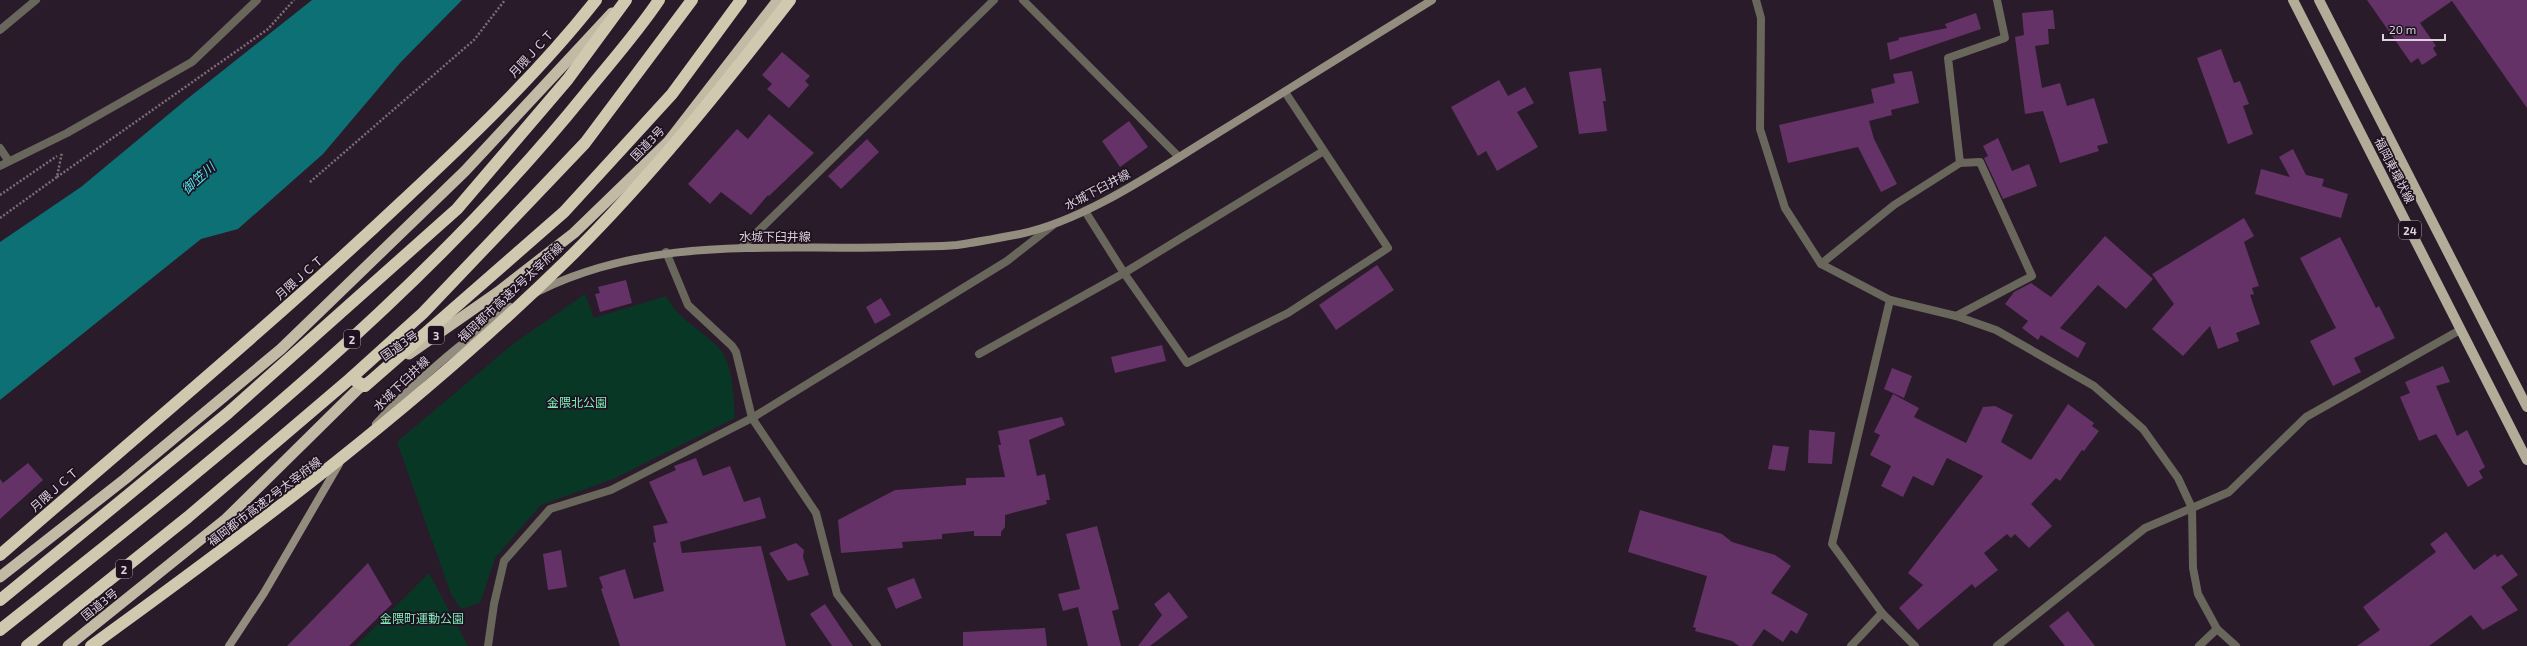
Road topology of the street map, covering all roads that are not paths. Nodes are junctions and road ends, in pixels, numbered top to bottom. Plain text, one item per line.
1 (36, 0) edge
2 (257, 0) edge
3 (596, 0) edge
4 (625, 0) edge
5 (659, 0) edge
6 (692, 0) edge
7 (741, 0) edge
8 (778, 0) edge
9 (790, 0) edge
10 (994, 0) edge
11 (1023, 0) edge
12 (1432, 0) edge
13 (1756, 0) edge
14 (1997, 0) edge
15 (2293, 0) edge
16 (2320, 0) edge
17 (0, 30) edge
18 (1285, 92) junction
19 (0, 148) edge
20 (1322, 152) junction
21 (1179, 157) junction
22 (8, 160) junction
23 (1960, 163) junction
24 (0, 166) edge
25 (1086, 211) junction
26 (1056, 223) junction
27 (741, 248) junction
28 (666, 252) junction
29 (1821, 264) junction
30 (1124, 273) junction
31 (1890, 300) junction
32 (1956, 316) junction
33 (2460, 330) junction
34 (979, 354) dead end
35 (351, 378) junction
36 (2527, 407) edge
37 (752, 418) junction
38 (2527, 460) edge
39 (2192, 508) junction
40 (0, 555) edge
41 (0, 577) edge
42 (0, 600) edge
43 (1882, 613) junction
44 (2217, 629) junction
45 (0, 630) edge
46 (27, 646) edge
47 (68, 646) edge
48 (91, 646) edge
49 (229, 646) edge
50 (488, 646) edge
51 (877, 646) edge
52 (1851, 646) edge
53 (1915, 646) edge
54 (1997, 646) edge
55 (2199, 646) edge
56 (2236, 646) edge

1 - 17 street
2 - 22 street
3 - 40 highway, 月隈ＪＣＴ
4 - 41 highway
4 - 42 highway
5 - 45 highway, 2
6 - 35 highway, 2
7 - 35 highway, bridge
8 - 47 highway, 国道3号 / 3
9 - 48 highway, 福岡都市高速2号太宰府線, bridge
10 - 27 street
11 - 21 street
12 - 18 main road, 水城下臼井線
13 - 29 street
14 - 23 street
15 - 33 main road, 福岡東環状線 / 24
16 - 36 main road, 福岡東環状線 / 24
18 - 20 street
18 - 21 main road, 水城下臼井線
19 - 22 street
20 - 30 street
20 - 30 street
21 - 25 main road, 水城下臼井線
22 - 24 street
23 - 29 street
23 - 32 street
25 - 26 main road, 水城下臼井線
25 - 30 street
26 - 27 main road, 水城下臼井線
26 - 37 street
27 - 28 main road, 水城下臼井線
28 - 37 street
28 - 49 main road, 水城下臼井線
29 - 31 street
30 - 34 street
31 - 32 street
31 - 43 street
32 - 39 street
33 - 38 main road, 福岡東環状線 / 24
33 - 39 street
35 - 46 highway, 2
37 - 50 street
37 - 51 street
39 - 44 street
39 - 54 street
43 - 52 street
43 - 53 street
44 - 55 street
44 - 56 street

